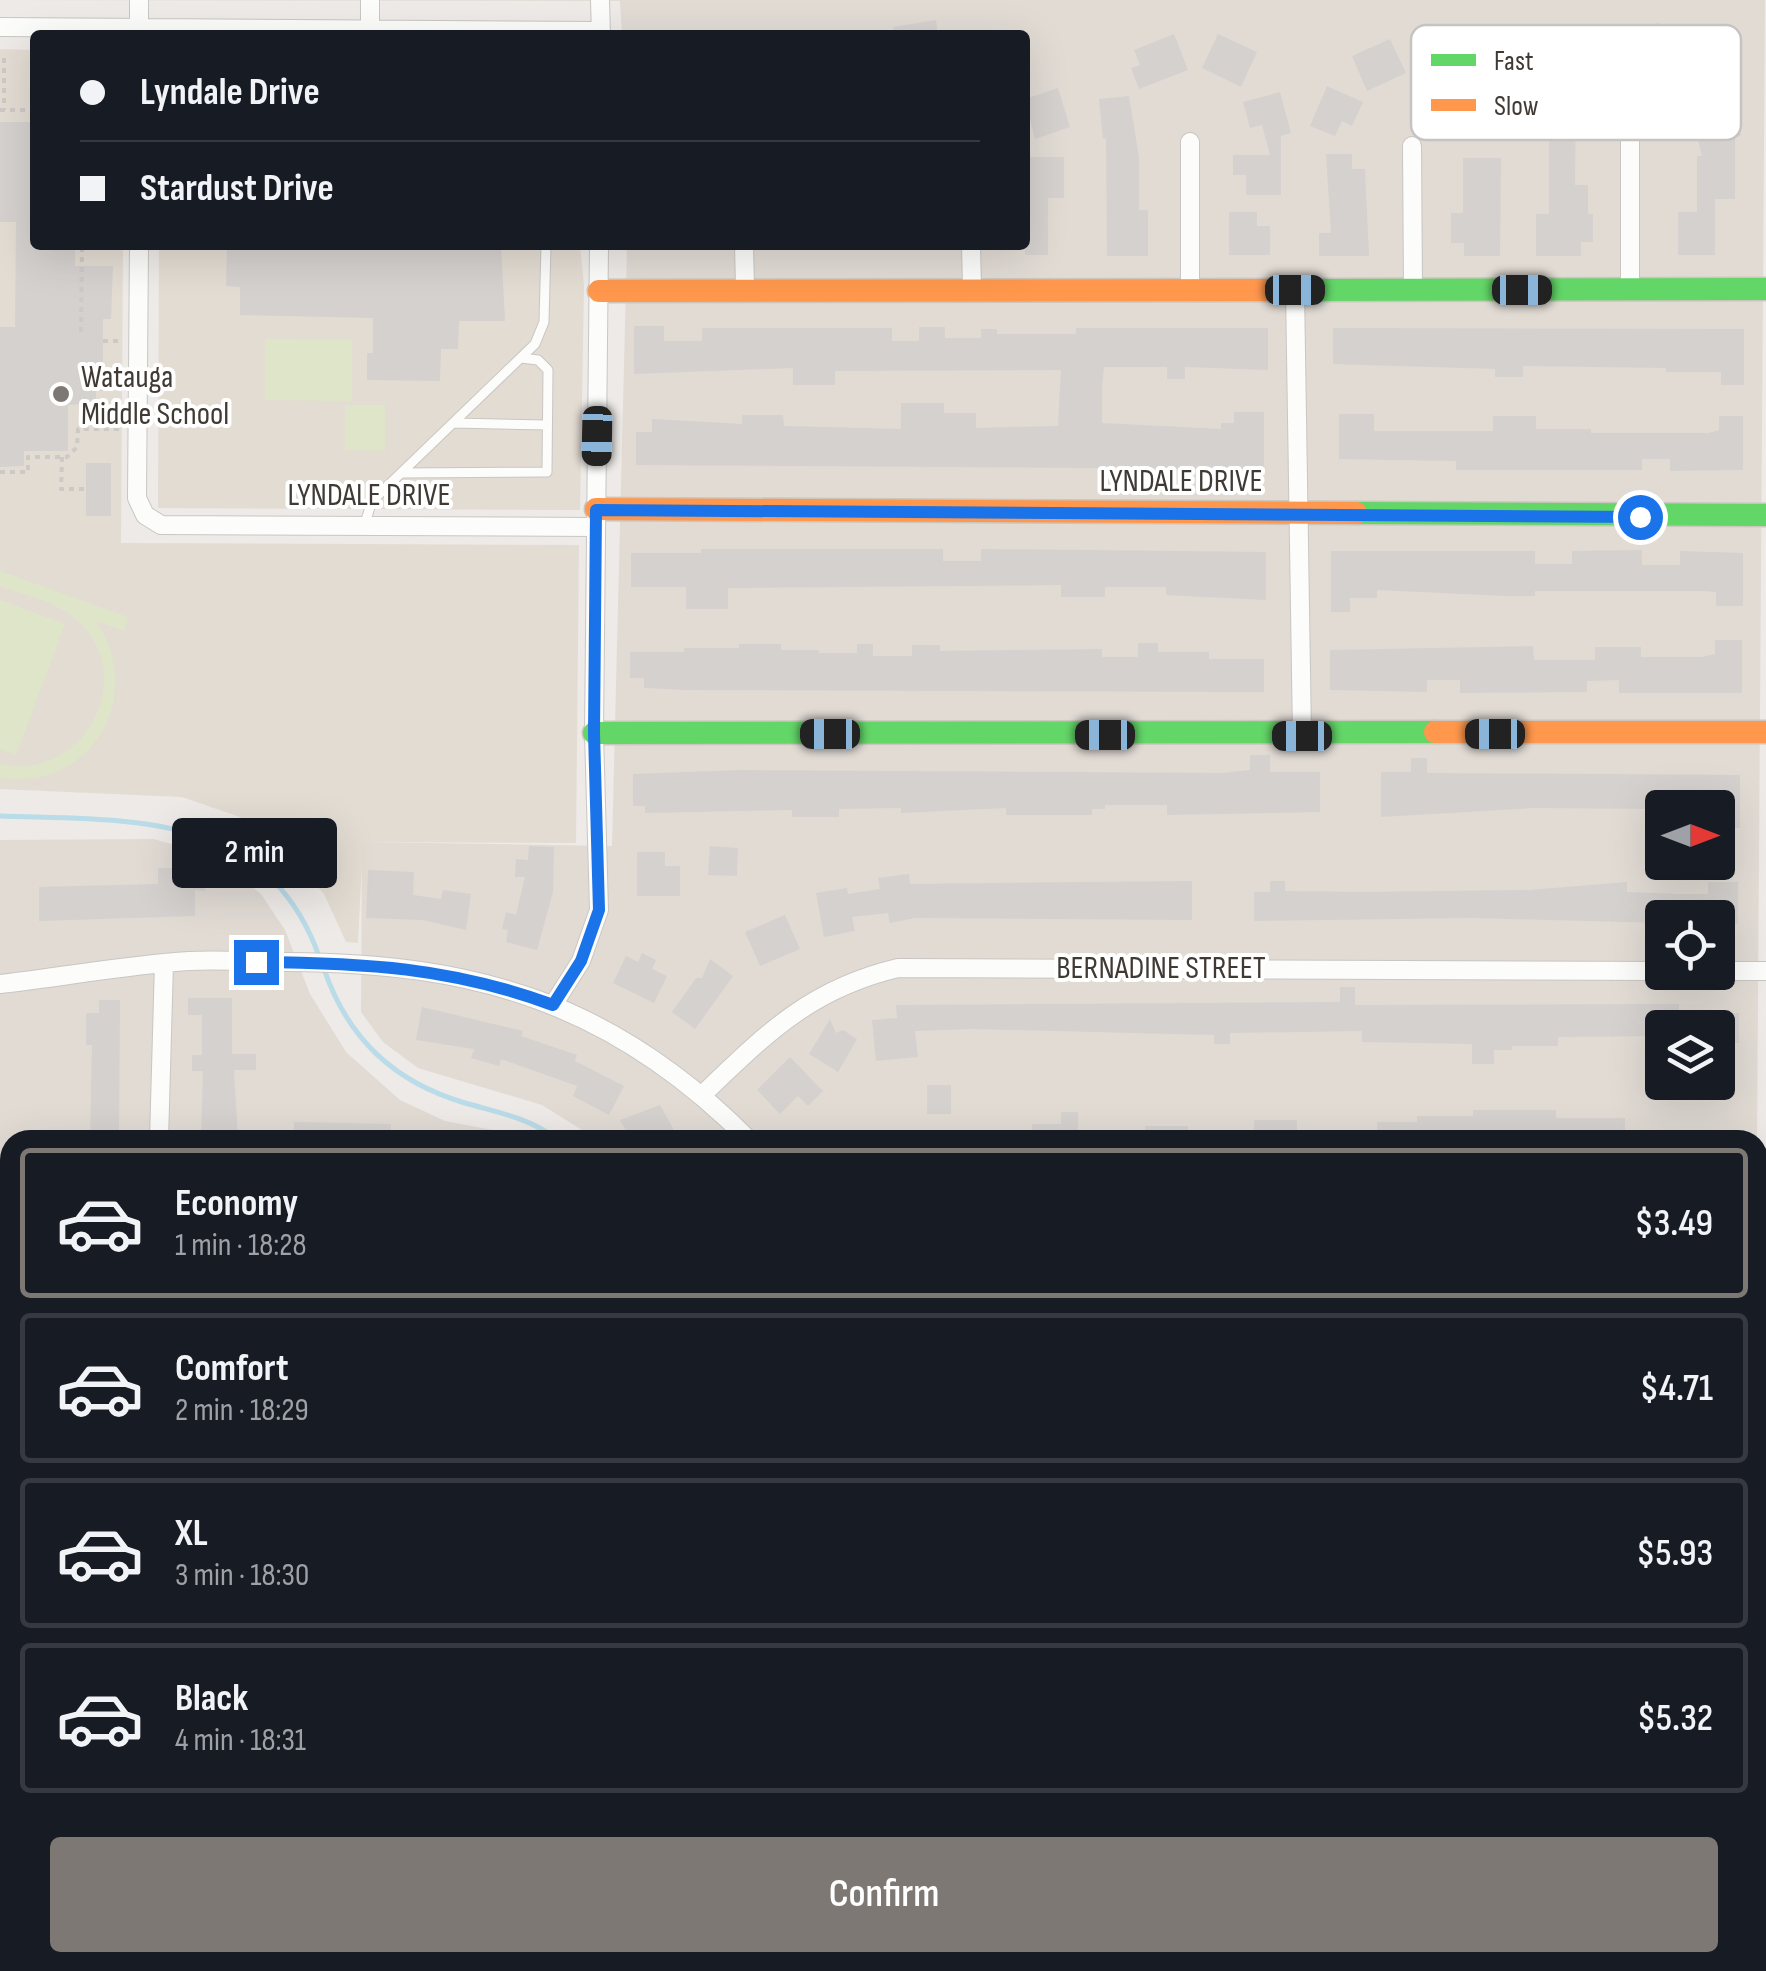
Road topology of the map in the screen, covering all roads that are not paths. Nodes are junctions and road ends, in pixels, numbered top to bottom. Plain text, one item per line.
1 (139, 0) edge
2 (370, 0) edge
3 (600, 0) edge
4 (0, 28) edge
5 (93, 30) edge
6 (139, 30) edge
7 (370, 30) edge
8 (601, 30) edge
9 (1190, 142) dead end
10 (1630, 142) dead end
11 (1412, 146) dead end
12 (138, 250) edge
13 (546, 250) edge
14 (600, 250) edge
15 (744, 250) edge
16 (972, 250) edge
17 (744, 287) junction
18 (972, 288) junction
19 (1766, 289) edge
20 (599, 290) junction
21 (1190, 290) junction
22 (1295, 290) junction
23 (1413, 290) junction
24 (1630, 290) junction
25 (521, 358) junction
26 (454, 423) junction
27 (548, 424) junction
28 (402, 472) junction
29 (1298, 514) junction
30 (1766, 515) edge
31 (596, 518) junction
32 (364, 526) junction
33 (1766, 732) edge
34 (594, 733) junction
35 (1302, 736) junction
36 (164, 964) junction
37 (1645, 971) edge
38 (1735, 971) edge
39 (1766, 972) edge
40 (0, 984) edge
41 (553, 1005) junction
42 (701, 1096) junction
43 (159, 1130) edge
44 (737, 1130) edge

1 - 6 street
2 - 7 street
3 - 8 street
4 - 5 street
9 - 21 street
10 - 24 street
11 - 23 street
12 - 32 street, LYNDALE DRIVE
13 - 25 lane
14 - 20 street
15 - 17 street
16 - 18 street
17 - 18 street
17 - 20 street
18 - 21 street
19 - 24 street
20 - 31 street
21 - 22 street
22 - 23 street
22 - 29 street
23 - 24 street
25 - 26 lane
25 - 27 lane
26 - 27 lane
26 - 28 lane
27 - 28 lane
28 - 32 lane
29 - 30 street, LYNDALE DRIVE
29 - 31 street, LYNDALE DRIVE
29 - 35 street
31 - 32 street, LYNDALE DRIVE
31 - 34 street
33 - 35 street
34 - 35 street
34 - 41 street
36 - 40 street
36 - 41 street
36 - 43 street
37 - 42 street, BERNADINE STREET
38 - 39 street
41 - 42 street
42 - 44 street

